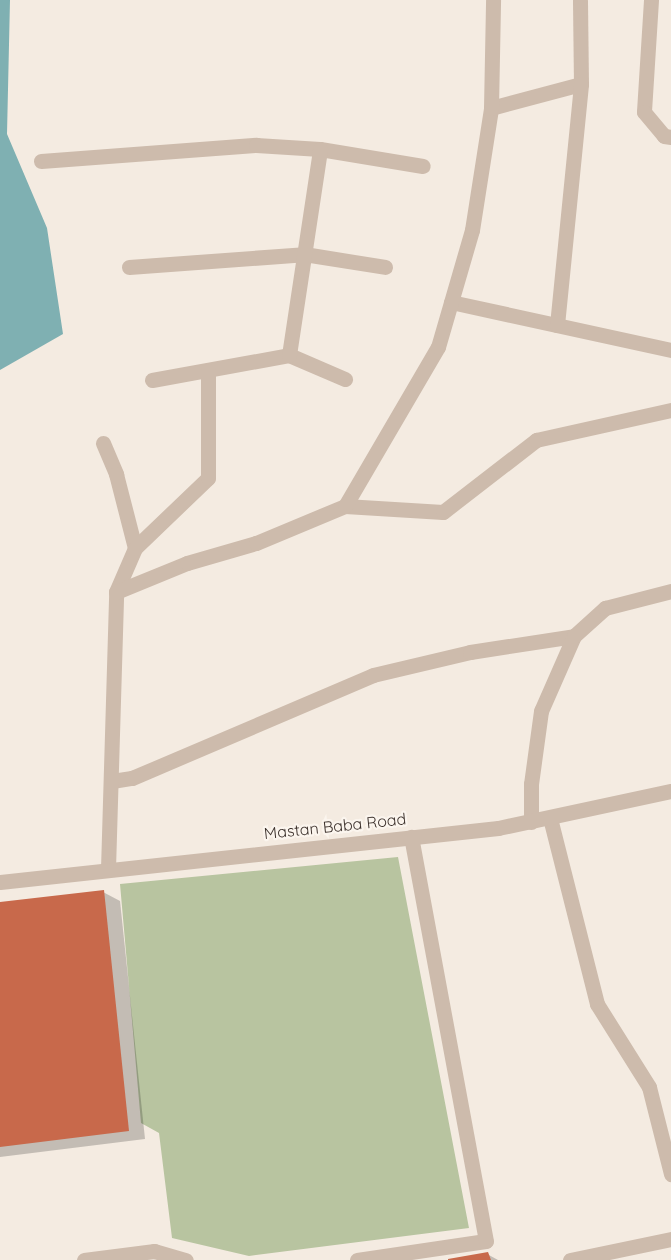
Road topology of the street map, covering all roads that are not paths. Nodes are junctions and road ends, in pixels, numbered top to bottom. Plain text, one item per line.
1 (493, 0) edge
2 (580, 0) edge
3 (651, 0) edge
4 (581, 84) junction
5 (491, 108) junction
6 (671, 137) edge
7 (320, 149) junction
8 (41, 161) dead end
9 (423, 166) dead end
10 (304, 254) junction
11 (129, 267) dead end
12 (385, 267) dead end
13 (451, 302) junction
14 (557, 325) junction
15 (671, 350) edge
16 (289, 355) junction
17 (208, 371) junction
18 (345, 379) dead end
19 (152, 380) dead end
20 (671, 410) edge
21 (103, 443) dead end
22 (345, 506) junction
23 (135, 548) junction
24 (671, 591) edge
25 (116, 592) junction
26 (574, 636) junction
27 (112, 781) junction
28 (671, 791) edge
29 (550, 818) junction
30 (531, 822) junction
31 (411, 837) junction
32 (108, 869) junction
33 (0, 882) edge
34 (671, 1174) edge
35 (671, 1239) edge
36 (84, 1260) edge
37 (186, 1260) edge
38 (357, 1260) edge
39 (570, 1260) edge

1 - 5 street
2 - 4 street
3 - 6 street
4 - 5 street
4 - 14 street
5 - 13 street
7 - 8 street
7 - 9 street
7 - 10 street
10 - 11 street
10 - 12 street
10 - 16 street
13 - 14 street
13 - 22 street
14 - 15 street
16 - 17 street
16 - 18 street
17 - 19 street
17 - 23 street
20 - 22 street
21 - 23 street
22 - 25 street
23 - 25 street
24 - 26 street
25 - 27 street
26 - 27 street
26 - 30 street
27 - 32 street
28 - 29 street, Mastan Baba Road
29 - 30 street, Mastan Baba Road
29 - 34 street
30 - 31 street, Mastan Baba Road
31 - 32 street, Mastan Baba Road
31 - 38 street
32 - 33 street, Mastan Baba Road
35 - 39 street
36 - 37 street

